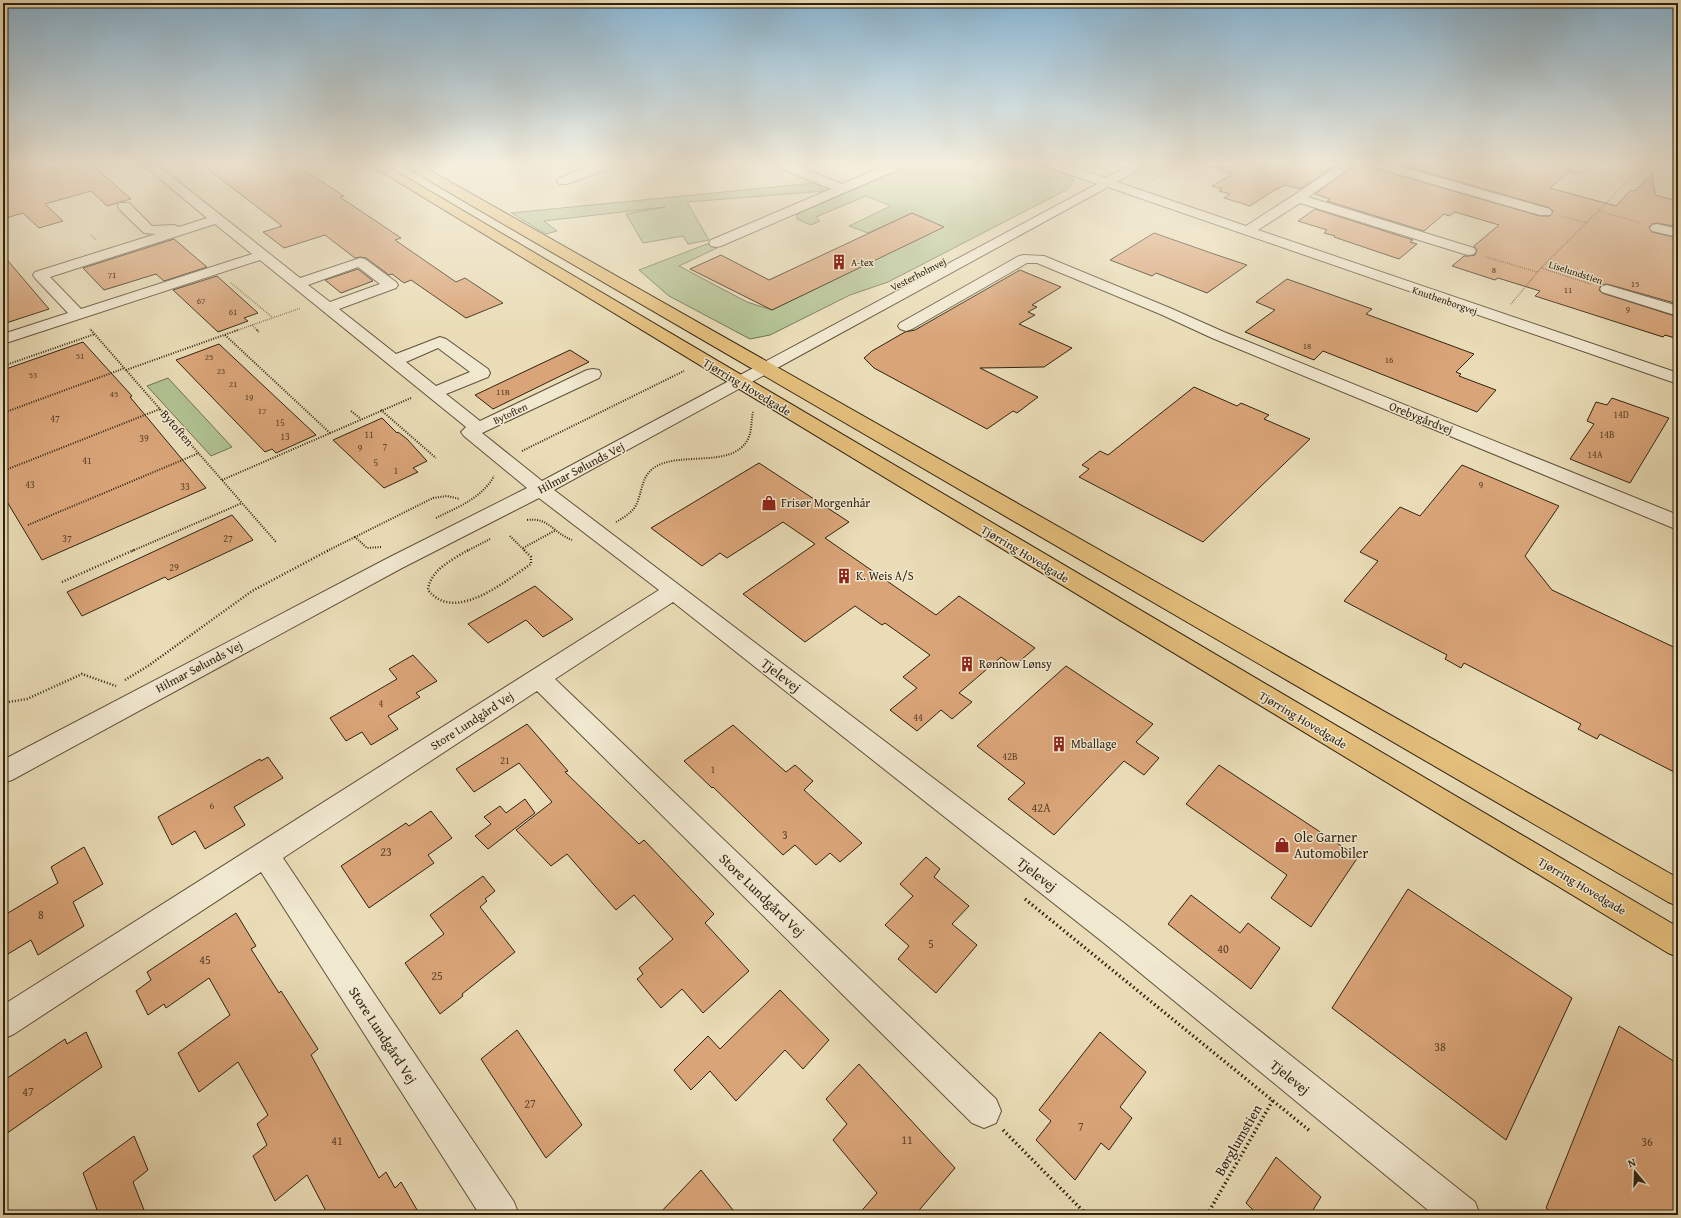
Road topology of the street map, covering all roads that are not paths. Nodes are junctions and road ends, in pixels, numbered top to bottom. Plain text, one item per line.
1 (138, 220) edge
2 (217, 220) joint
3 (468, 220) edge
4 (507, 220) edge
5 (770, 220) edge
6 (1023, 220) edge
7 (1215, 220) edge
8 (1265, 220) edge
9 (1368, 220) edge
10 (1657, 228) road end
11 (187, 229) junction
12 (149, 230) junction
13 (1248, 231) junction
14 (1678, 234) edge
15 (716, 243) dead end
16 (1468, 251) road end
17 (262, 255) junction
18 (52, 258) dead end
19 (297, 284) junction
20 (1607, 289) road end
21 (323, 304) junction
22 (1678, 311) edge
23 (78, 314) junction
24 (906, 326) dead end
25 (3, 339) edge
26 (394, 361) junction
27 (758, 364) junction
28 (724, 373) junction
29 (593, 374) dead end
30 (1678, 379) edge
31 (432, 392) junction
32 (478, 428) junction
33 (535, 485) junction
34 (1678, 523) edge
35 (674, 591) junction
36 (539, 678) junction
37 (3, 772) edge
38 (265, 855) junction
39 (1678, 893) edge
40 (1678, 944) edge
41 (3, 1023) edge
42 (984, 1111) road end
43 (501, 1215) edge
44 (1462, 1215) edge

1 - 12 street
2 - 11 street
2 - 17 street, Bytoften
3 - 28 main road, Tjørring Hovedgade
4 - 27 main road, Tjørring Hovedgade
5 - 15 street
6 - 27 street, Vesterholmvej
7 - 13 street, Knuthenborgvej
8 - 13 street
9 - 16 street
10 - 14 street
11 - 12 street
11 - 23 street
12 - 18 street
13 - 30 street, Knuthenborgvej
17 - 19 street, Bytoften
17 - 23 street
19 - 21 street, Bytoften
19 - 21 street
20 - 22 street
21 - 26 street, Bytoften
23 - 25 street
24 - 34 street, Orebygårdvej
26 - 31 street, Bytoften
26 - 31 street
27 - 28 street, Hilmar Sølunds Vej
27 - 39 main road, Tjørring Hovedgade
28 - 33 street, Hilmar Sølunds Vej
28 - 40 main road, Tjørring Hovedgade
29 - 32 street, Bytoften
31 - 32 street, Bytoften
32 - 33 street, Tjelevej
33 - 35 street, Tjelevej
33 - 37 street, Hilmar Sølunds Vej
35 - 36 street, Store Lundgård Vej
35 - 44 street, Tjelevej
36 - 38 street, Store Lundgård Vej
36 - 42 street, Store Lundgård Vej
38 - 41 street, Store Lundgård Vej
38 - 43 street, Store Lundgård Vej

